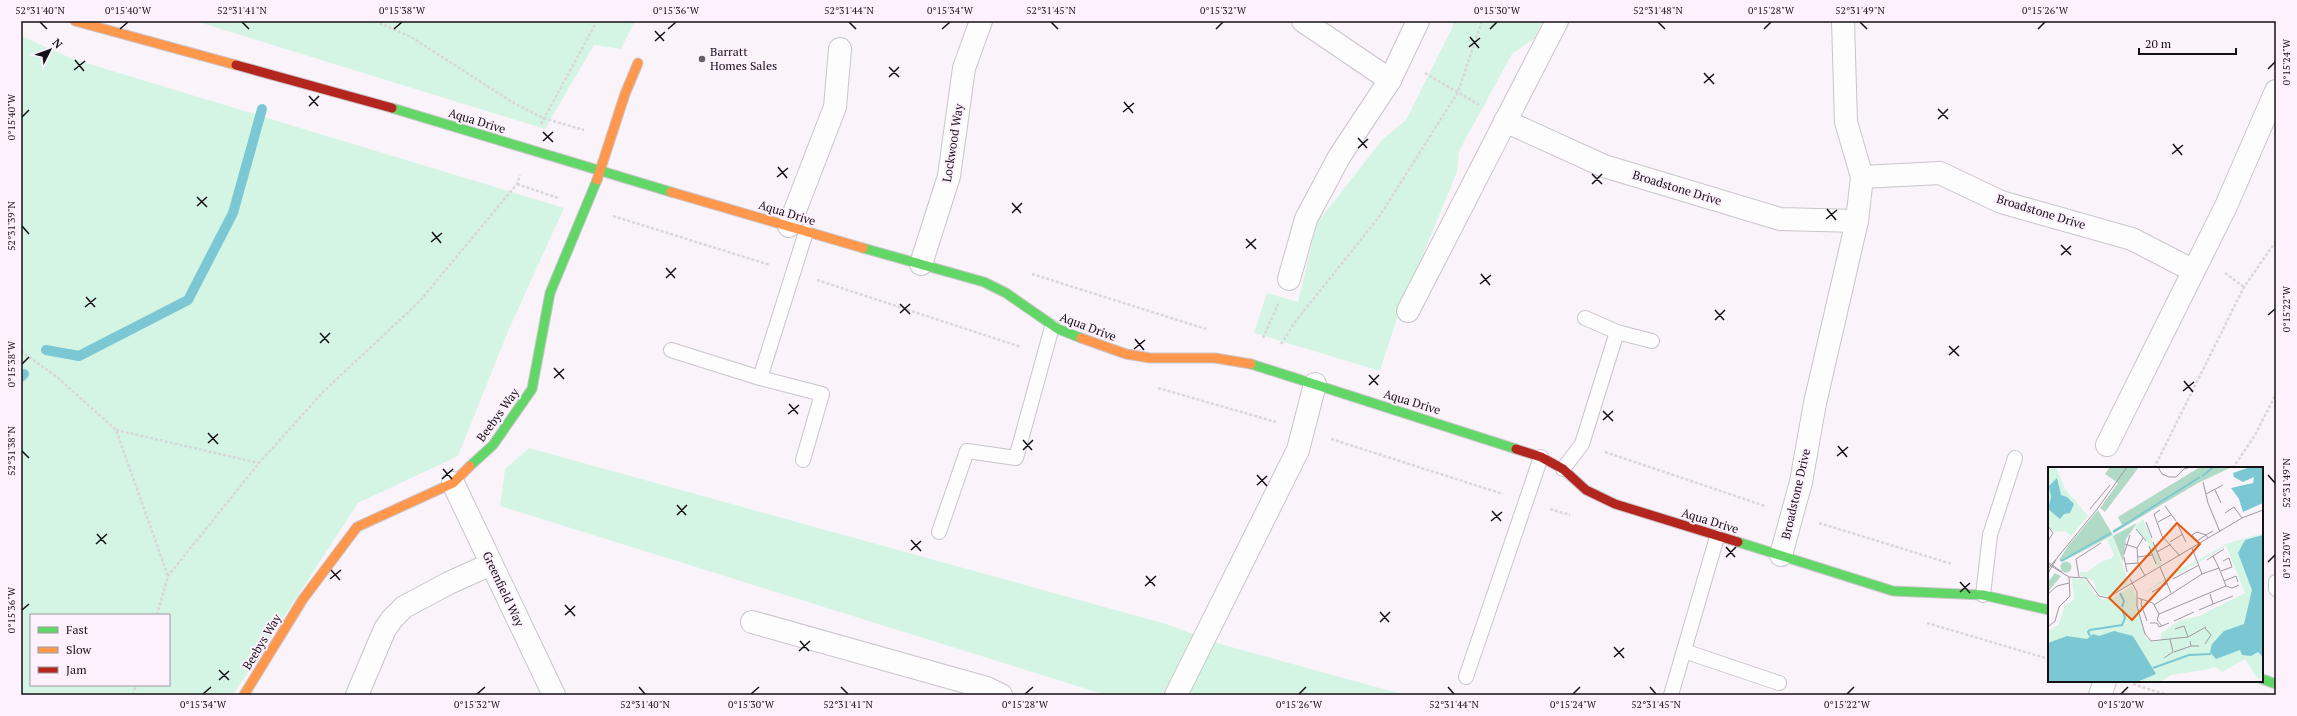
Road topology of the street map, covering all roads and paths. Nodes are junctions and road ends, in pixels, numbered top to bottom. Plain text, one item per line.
1 (75, 21) edge
2 (375, 21) edge
3 (597, 21) edge
4 (981, 21) edge
5 (1303, 21) edge
6 (1418, 21) edge
7 (1482, 21) edge
8 (1557, 21) edge
9 (1843, 21) edge
10 (106, 26) edge
11 (840, 49) dead end
12 (1400, 59) junction
13 (638, 63) dead end
14 (1390, 80) junction
15 (2276, 91) edge
16 (1458, 92) junction
17 (543, 118) junction
18 (1505, 120) junction
19 (531, 150) junction
20 (601, 171) junction
21 (1862, 177) junction
22 (1857, 221) junction
23 (797, 229) junction
24 (2276, 241) edge
25 (921, 264) junction
26 (2192, 270) junction
27 (1289, 280) joint
28 (1408, 311) dead end
29 (1585, 318) dead end
30 (1052, 327) junction
31 (1617, 332) junction
32 (1652, 341) dead end
33 (1278, 349) dead end
34 (671, 350) dead end
35 (21, 351) edge
36 (1252, 364) junction
37 (760, 378) junction
38 (1315, 384) junction
39 (2276, 394) edge
40 (116, 430) junction
41 (2106, 445) dead end
42 (1541, 456) junction
43 (2015, 458) dead end
44 (803, 460) dead end
45 (259, 463) junction
46 (2154, 467) edge
47 (2233, 467) edge
48 (1563, 469) junction
49 (453, 483) junction
50 (939, 532) dead end
51 (1718, 537) junction
52 (1781, 555) junction
53 (491, 564) junction
54 (168, 576) junction
55 (2276, 582) edge
56 (2276, 589) edge
57 (1983, 595) junction
58 (2048, 610) edge
59 (157, 614) edge
60 (752, 622) dead end
61 (1684, 651) junction
62 (1466, 677) dead end
63 (2263, 679) edge
64 (2106, 682) edge
65 (1779, 683) dead end
66 (2130, 683) dead end
67 (2276, 684) edge
68 (244, 695) edge
69 (358, 695) edge
70 (554, 695) edge
71 (1001, 695) edge
72 (1176, 695) edge
73 (1671, 695) edge
74 (2100, 695) edge
75 (2167, 695) edge

1 - 10 street, Aqua Drive
2 - 17 path
3 - 17 path
4 - 25 street, Lockwood Way
5 - 14 street
6 - 12 street
7 - 16 path
8 - 18 street
9 - 21 street, Broadstone Drive
10 - 19 street, Aqua Drive
11 - 23 street
12 - 14 street
12 - 16 path
13 - 20 street, Beebys Way
14 - 27 street
15 - 26 street
16 - 18 path
16 - 33 path
17 - 19 path
18 - 22 street, Broadstone Drive
18 - 28 street
19 - 20 street, Aqua Drive
19 - 45 path
20 - 23 street, Aqua Drive
20 - 49 street, Beebys Way
21 - 22 street, Broadstone Drive
21 - 26 street, Broadstone Drive
22 - 52 street, Broadstone Drive
23 - 25 street, Aqua Drive
23 - 37 lane
24 - 46 path
25 - 30 street, Aqua Drive
26 - 41 street
27 - 36 path
29 - 31 lane
30 - 36 street, Aqua Drive
30 - 50 lane
31 - 32 lane
31 - 48 lane
34 - 37 lane
35 - 40 path
36 - 38 street, Aqua Drive
37 - 44 lane
38 - 42 street, Aqua Drive
38 - 72 street
39 - 47 path
40 - 45 path
40 - 54 path
42 - 48 street, Aqua Drive
42 - 62 lane
43 - 57 lane
45 - 54 path
48 - 51 street, Aqua Drive
49 - 53 street, Greenfield Way
49 - 68 street, Beebys Way
51 - 52 street, Aqua Drive
51 - 61 lane
52 - 57 street, Aqua Drive
53 - 69 street
53 - 70 street, Greenfield Way
54 - 59 path
55 - 56 lane
57 - 58 street, Aqua Drive
60 - 71 street
61 - 65 lane
61 - 73 lane
63 - 67 street
64 - 74 street
66 - 75 path

